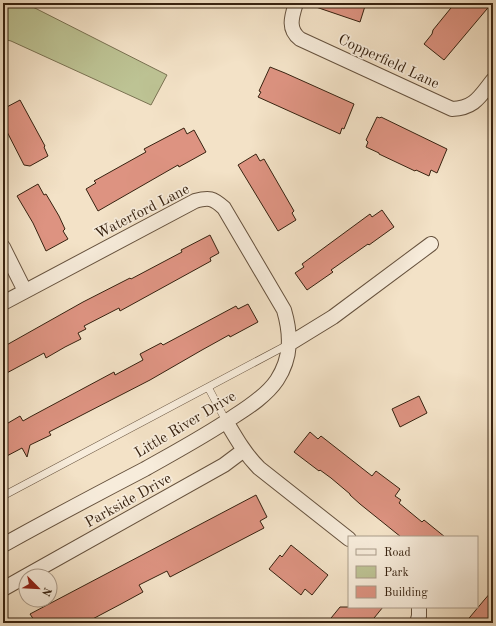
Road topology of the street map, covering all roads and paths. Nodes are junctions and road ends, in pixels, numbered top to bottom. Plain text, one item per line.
1 (296, 3) edge
2 (493, 80) edge
3 (431, 244) dead end
4 (3, 247) edge
5 (25, 291) junction
6 (3, 303) edge
7 (289, 344) junction
8 (208, 387) junction
9 (226, 421) junction
10 (244, 450) junction
11 (3, 496) edge
12 (348, 538) edge
13 (3, 545) edge
14 (40, 568) edge
15 (18, 581) edge
16 (3, 589) edge
17 (419, 608) edge
18 (417, 623) edge

1 - 2 street, Copperfield Lane
3 - 7 street
4 - 5 street
5 - 6 street, Waterford Lane
5 - 7 street, Waterford Lane
7 - 8 lane
7 - 9 street, Little River Drive
8 - 9 lane
8 - 11 lane
9 - 10 street
9 - 13 street, Little River Drive
10 - 12 street
10 - 14 street, Parkside Drive
15 - 16 street, Parkside Drive
17 - 18 street

